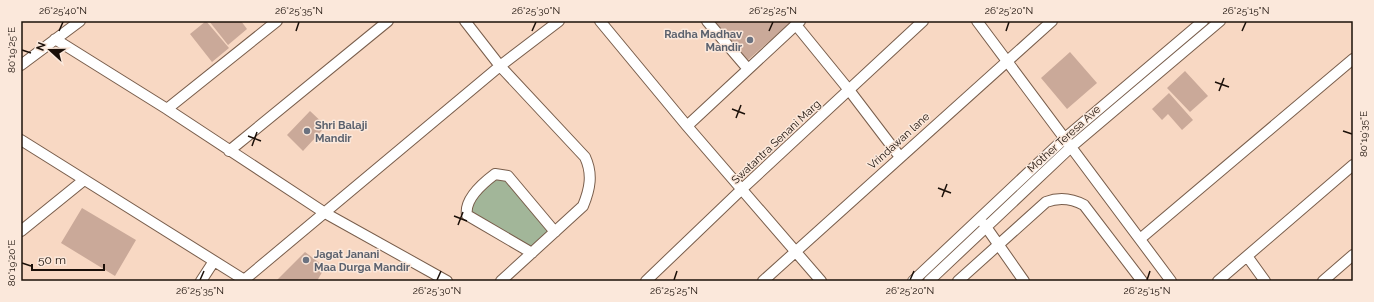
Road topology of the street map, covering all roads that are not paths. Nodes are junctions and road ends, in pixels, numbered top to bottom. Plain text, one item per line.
1 (80, 21) edge
2 (277, 21) edge
3 (388, 21) edge
4 (465, 21) edge
5 (560, 21) edge
6 (600, 21) edge
7 (707, 21) edge
8 (923, 21) edge
9 (977, 21) edge
10 (1052, 21) edge
11 (1203, 21) edge
12 (1220, 21) edge
13 (798, 23) edge
14 (55, 39) junction
15 (1353, 59) edge
16 (1006, 60) junction
17 (21, 65) edge
18 (500, 66) junction
19 (748, 69) junction
20 (849, 90) junction
21 (167, 109) junction
22 (687, 126) junction
23 (1064, 138) junction
24 (21, 140) edge
25 (1071, 147) junction
26 (229, 151) junction
27 (900, 157) junction
28 (1353, 165) edge
29 (84, 180) junction
30 (742, 190) junction
31 (325, 213) junction
32 (979, 219) junction
33 (987, 228) junction
34 (21, 231) edge
35 (555, 232) junction
36 (1140, 239) junction
37 (999, 244) junction
38 (796, 250) junction
39 (532, 253) junction
40 (1353, 255) edge
41 (1247, 256) junction
42 (214, 261) junction
43 (201, 281) edge
44 (245, 281) edge
45 (446, 281) edge
46 (501, 281) edge
47 (646, 281) edge
48 (763, 281) edge
49 (821, 281) edge
50 (914, 281) edge
51 (929, 281) edge
52 (958, 281) edge
53 (1024, 281) edge
54 (1142, 281) edge
55 (1171, 281) edge
56 (1218, 281) edge
57 (1265, 281) edge
58 (1323, 281) edge

1 - 14 street
2 - 21 street
3 - 26 street
4 - 18 street
5 - 18 street
6 - 22 street
7 - 19 street
8 - 20 street, Swatantra Senani Marg
9 - 16 street
10 - 16 street, Vrindawan lane
11 - 23 street
12 - 25 street, Mother Teresa Ave
13 - 19 street
13 - 20 street
14 - 17 street
14 - 21 street
15 - 36 street
16 - 23 street
16 - 27 street, Vrindawan lane
18 - 31 street
18 - 35 street
19 - 22 street
20 - 27 street
20 - 30 street, Swatantra Senani Marg
21 - 26 street
22 - 30 street
23 - 25 street
23 - 32 street
24 - 29 street
25 - 33 street, Mother Teresa Ave
25 - 36 street
26 - 31 street
27 - 38 street, Vrindawan lane
28 - 41 street
29 - 34 street
29 - 42 street
30 - 38 street
30 - 47 street, Swatantra Senani Marg
31 - 44 street
31 - 45 street
32 - 33 street
32 - 50 street
33 - 37 street
33 - 51 street, Mother Teresa Ave
35 - 39 street
35 - 39 street
36 - 55 street
37 - 52 street
37 - 53 street
37 - 54 street
38 - 48 street, Vrindawan lane
38 - 49 street
39 - 46 street
40 - 58 street
41 - 56 street
41 - 57 street
42 - 43 street
42 - 44 street

